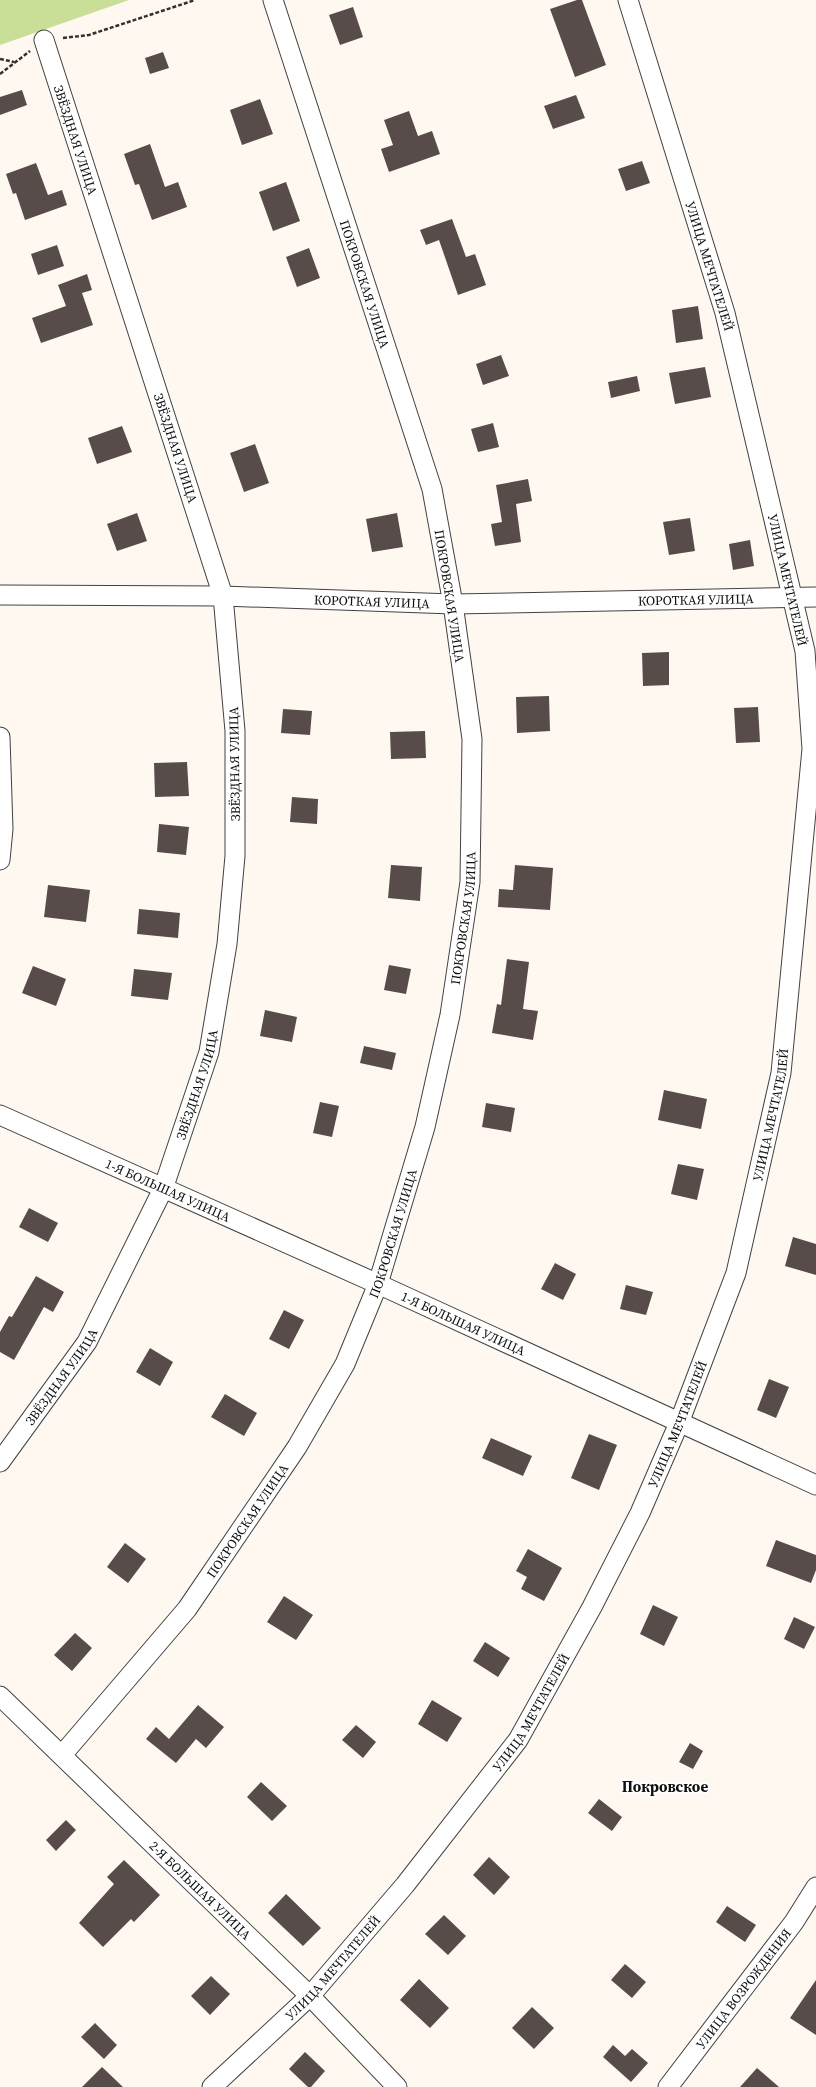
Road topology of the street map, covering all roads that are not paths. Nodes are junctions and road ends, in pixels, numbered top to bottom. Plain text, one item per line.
1 (273, 0) edge
2 (628, 0) edge
3 (44, 40) road end
4 (0, 595) edge
5 (223, 596) junction
6 (816, 597) edge
7 (793, 598) junction
8 (453, 604) junction
9 (0, 737) edge
10 (0, 860) edge
11 (0, 1115) edge
12 (163, 1189) junction
13 (378, 1284) junction
14 (679, 1423) junction
15 (0, 1462) edge
16 (816, 1485) edge
17 (0, 1696) edge
18 (62, 1755) junction
19 (816, 1887) edge
20 (310, 1996) junction
21 (212, 2087) edge
22 (397, 2087) edge
23 (668, 2087) edge

1 - 8 street, ПОКРОВСКАЯ УЛИЦА
2 - 7 street, УЛИЦА МЕЧТАТЕЛЕЙ
3 - 5 street, ЗВЁЗДНАЯ УЛИЦА
4 - 5 street, КОРОТКАЯ УЛИЦА
5 - 8 street, КОРОТКАЯ УЛИЦА
5 - 12 street, ЗВЁЗДНАЯ УЛИЦА
6 - 7 street, КОРОТКАЯ УЛИЦА
7 - 8 street, КОРОТКАЯ УЛИЦА
7 - 14 street, УЛИЦА МЕЧТАТЕЛЕЙ
8 - 13 street, ПОКРОВСКАЯ УЛИЦА
9 - 10 street
11 - 12 street, 1-Я БОЛЬШАЯ УЛИЦА
12 - 13 street, 1-Я БОЛЬШАЯ УЛИЦА
12 - 15 street, ЗВЁЗДНАЯ УЛИЦА
13 - 14 street, 1-Я БОЛЬШАЯ УЛИЦА
13 - 18 street, ПОКРОВСКАЯ УЛИЦА
14 - 16 street, 1-Я БОЛЬШАЯ УЛИЦА
14 - 20 street, УЛИЦА МЕЧТАТЕЛЕЙ
17 - 18 street, 2-Я БОЛЬШАЯ УЛИЦА
18 - 20 street, 2-Я БОЛЬШАЯ УЛИЦА
19 - 23 street, УЛИЦА ВОЗРОЖДЕНИЯ
20 - 21 street, УЛИЦА МЕЧТАТЕЛЕЙ
20 - 22 street, 2-Я БОЛЬШАЯ УЛИЦА

